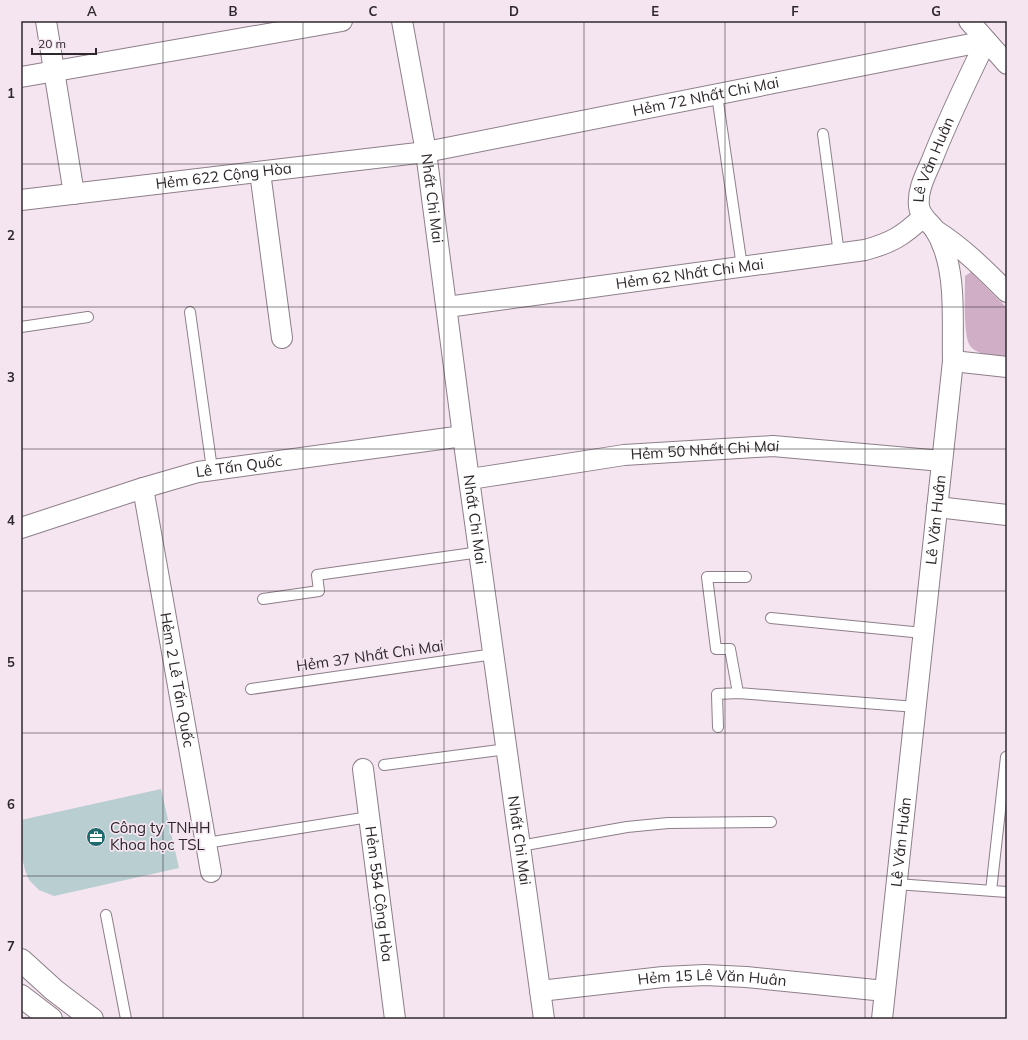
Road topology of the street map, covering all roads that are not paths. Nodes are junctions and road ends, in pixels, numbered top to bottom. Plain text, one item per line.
1 (46, 21) edge
2 (342, 21) edge
3 (402, 21) edge
4 (969, 21) edge
5 (986, 41) junction
6 (1007, 64) edge
7 (54, 71) junction
8 (21, 77) edge
9 (717, 94) junction
10 (823, 134) dead end
11 (426, 152) junction
12 (260, 172) junction
13 (74, 194) junction
14 (21, 200) edge
15 (929, 224) junction
16 (839, 254) junction
17 (742, 267) junction
18 (1007, 292) edge
19 (447, 307) junction
20 (190, 312) dead end
21 (88, 317) dead end
22 (21, 327) edge
23 (282, 338) dead end
24 (953, 361) junction
25 (1007, 366) edge
26 (463, 436) junction
27 (942, 461) junction
28 (212, 469) junction
29 (470, 479) junction
30 (143, 488) junction
31 (937, 507) junction
32 (1007, 515) edge
33 (21, 528) edge
34 (480, 552) junction
35 (746, 577) dead end
36 (262, 599) dead end
37 (770, 618) dead end
38 (924, 633) junction
39 (494, 654) junction
40 (251, 689) dead end
41 (738, 693) junction
42 (916, 707) junction
43 (718, 727) dead end
44 (507, 749) junction
45 (1006, 757) dead end
46 (384, 765) dead end
47 (363, 770) dead end
48 (369, 816) junction
49 (770, 822) dead end
50 (206, 843) junction
51 (520, 846) junction
52 (211, 872) dead end
53 (896, 884) junction
54 (991, 891) junction
55 (1007, 892) edge
56 (106, 914) dead end
57 (21, 960) edge
58 (540, 991) junction
59 (885, 991) junction
60 (21, 996) edge
61 (51, 1019) edge
62 (92, 1019) edge
63 (126, 1019) edge
64 (395, 1019) edge
65 (544, 1019) edge
66 (882, 1019) edge

1 - 7 street
2 - 7 street
3 - 11 street, Nhất Chi Mai
4 - 5 street
5 - 6 street
5 - 9 street, Hẻm 72 Nhất Chi Mai
5 - 15 street, Lê Văn Huân
7 - 8 street
7 - 13 street
9 - 11 street, Hẻm 72 Nhất Chi Mai
9 - 17 lane
10 - 16 lane
11 - 12 street, Hẻm 622 Cộng Hòa
11 - 19 street, Nhất Chi Mai
12 - 13 street, Hẻm 622 Cộng Hòa
12 - 23 street
13 - 14 street, Hẻm 622 Cộng Hòa
15 - 16 street, Hẻm 62 Nhất Chi Mai
15 - 18 street
15 - 24 street, Lê Văn Huân
16 - 17 street, Hẻm 62 Nhất Chi Mai
17 - 19 street, Hẻm 62 Nhất Chi Mai
19 - 26 street, Nhất Chi Mai
20 - 28 lane
21 - 22 lane
24 - 25 street
24 - 27 street, Lê Văn Huân
26 - 28 street, Lê Tấn Quốc
26 - 29 street, Nhất Chi Mai
27 - 29 street, Hẻm 50 Nhất Chi Mai
27 - 31 street, Lê Văn Huân
28 - 30 street, Lê Tấn Quốc
29 - 34 street, Nhất Chi Mai
30 - 33 street, Lê Tấn Quốc
30 - 50 street, Hẻm 2 Lê Tấn Quốc
31 - 32 street
31 - 38 street, Lê Văn Huân
34 - 36 lane
34 - 39 street, Nhất Chi Mai
35 - 41 lane
37 - 38 lane
38 - 42 street, Lê Văn Huân
39 - 40 lane, Hẻm 37 Nhất Chi Mai
39 - 44 street, Nhất Chi Mai
41 - 42 lane
41 - 43 lane
42 - 53 street, Lê Văn Huân
44 - 46 lane
44 - 51 street, Nhất Chi Mai
45 - 54 lane
47 - 48 street, Hẻm 554 Cộng Hòa
48 - 50 lane
48 - 64 street, Hẻm 554 Cộng Hòa
49 - 51 lane
50 - 52 street, Hẻm 2 Lê Tấn Quốc
51 - 58 street, Nhất Chi Mai
53 - 54 lane
53 - 59 street, Lê Văn Huân
54 - 55 lane
56 - 63 lane
57 - 62 main road
58 - 59 street, Hẻm 15 Lê Văn Huân
58 - 65 street, Nhất Chi Mai
59 - 66 street, Lê Văn Huân
60 - 61 main road

